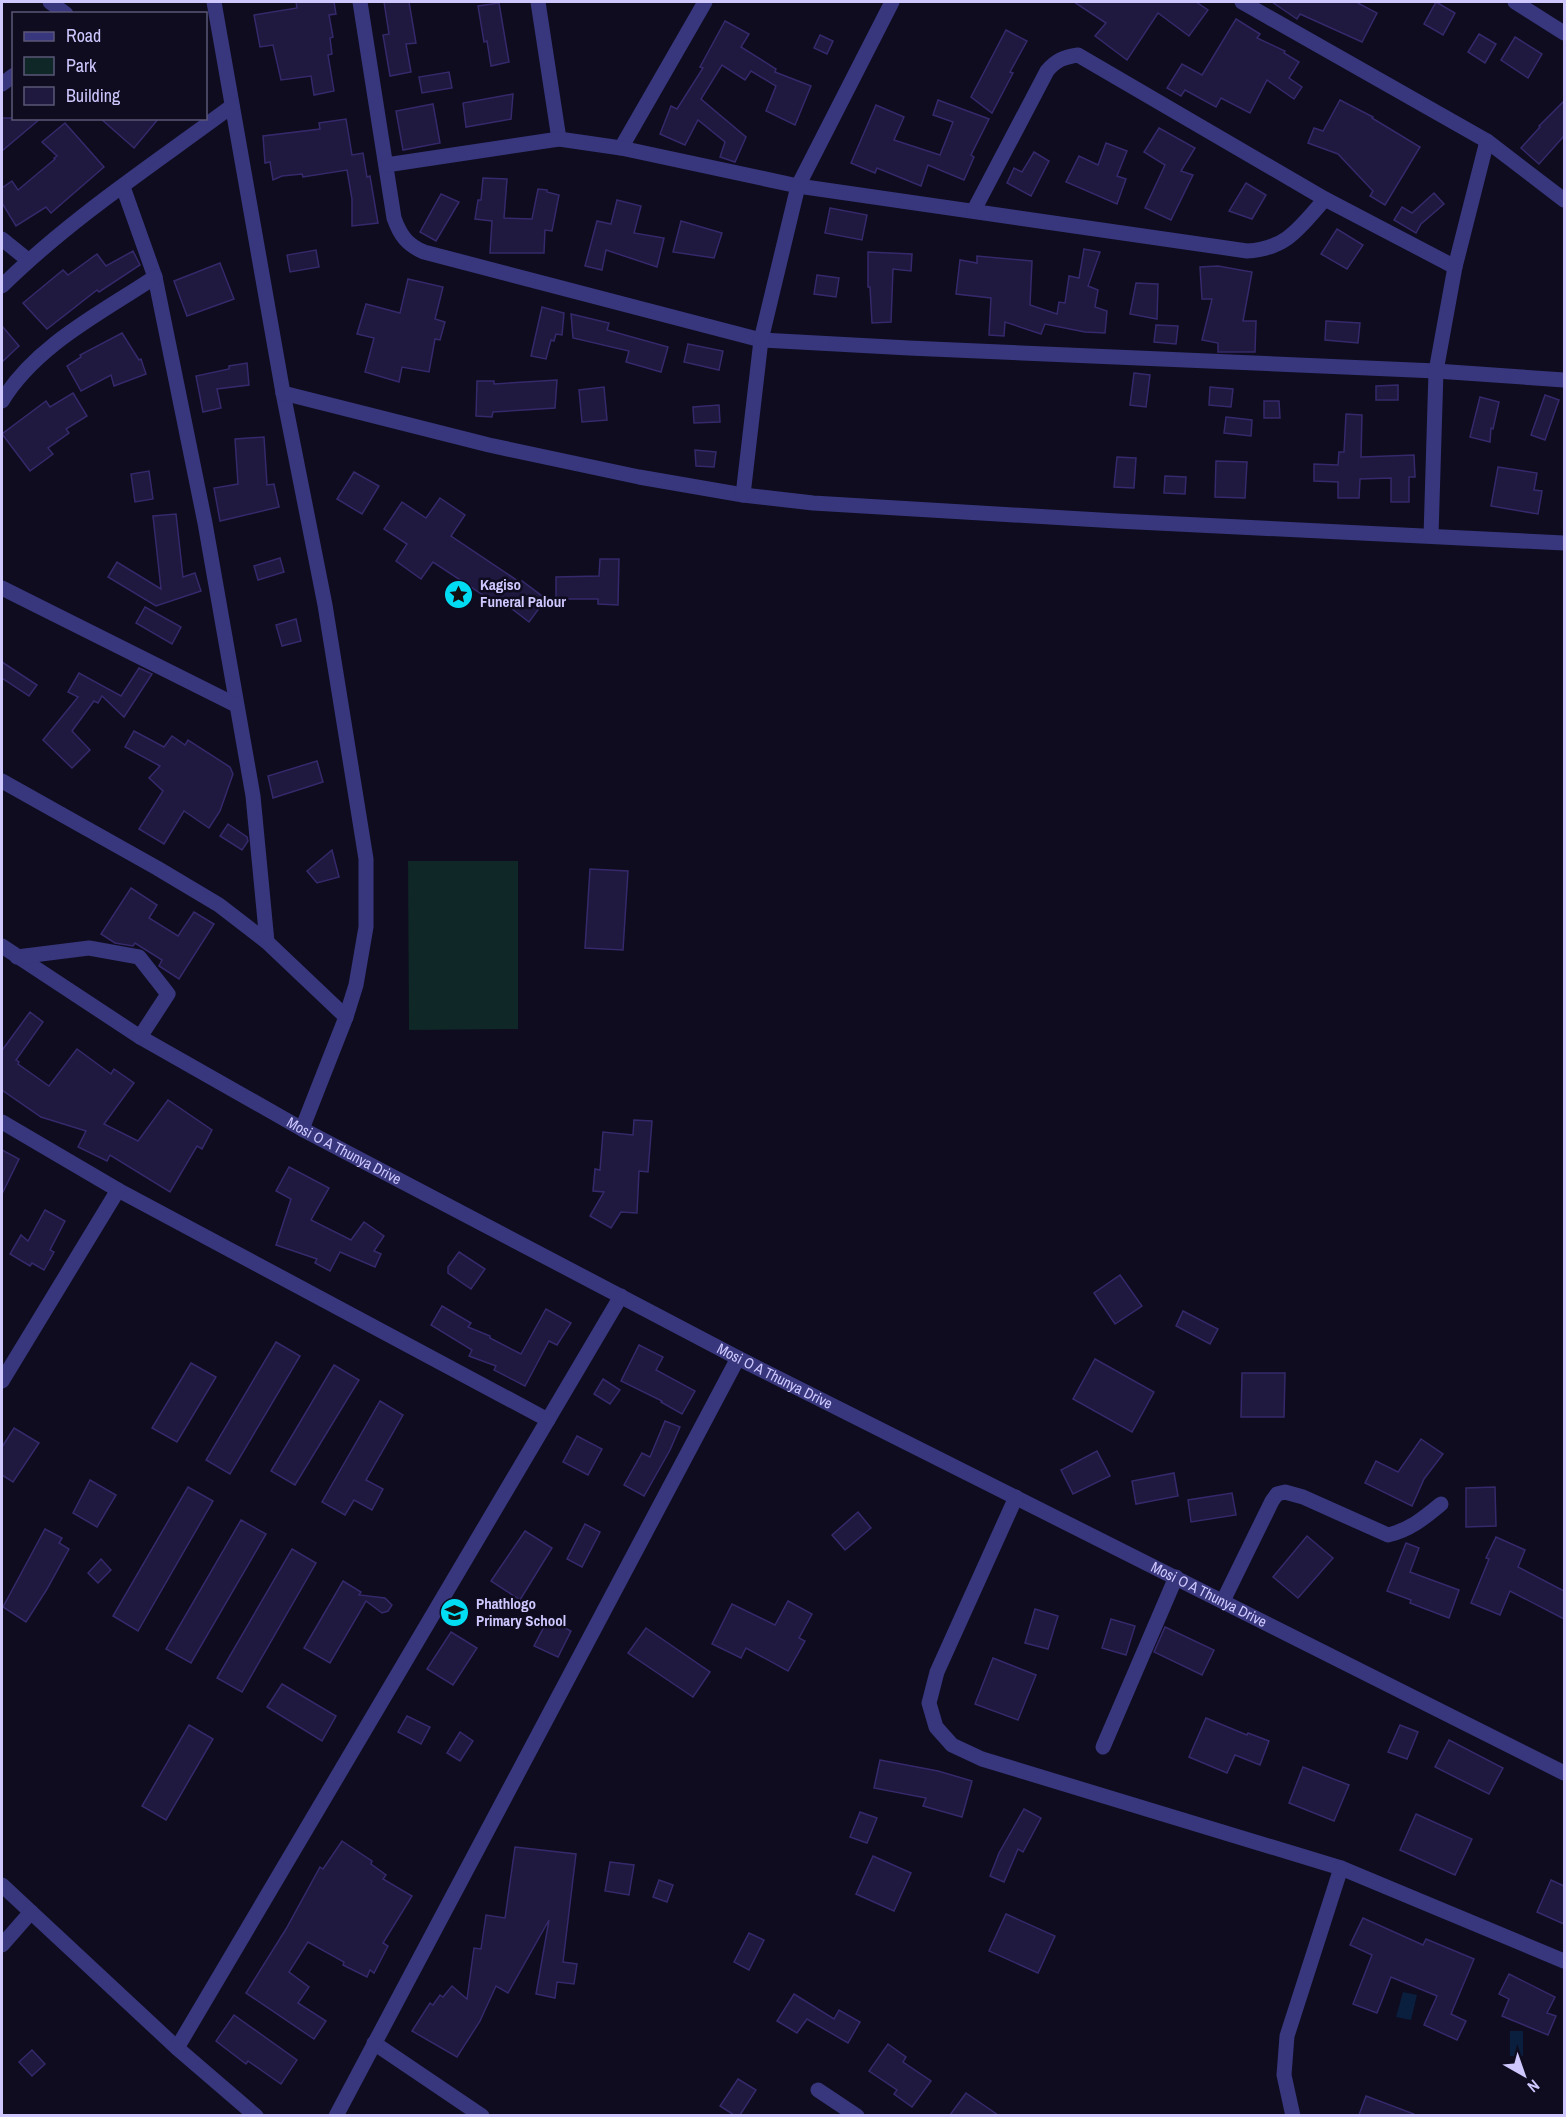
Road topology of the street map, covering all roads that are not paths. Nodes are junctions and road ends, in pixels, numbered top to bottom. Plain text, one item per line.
1 (214, 2) edge
2 (360, 2) edge
3 (538, 2) edge
4 (705, 2) edge
5 (892, 2) edge
6 (1242, 2) edge
7 (1515, 2) edge
8 (1564, 33) edge
9 (207, 107) edge
10 (225, 111) junction
11 (559, 139) junction
12 (1487, 141) junction
13 (621, 148) junction
14 (386, 165) junction
15 (123, 186) junction
16 (798, 186) junction
17 (1325, 199) junction
18 (1564, 200) edge
19 (974, 210) junction
20 (2, 239) edge
21 (28, 260) junction
22 (1455, 267) junction
23 (154, 278) junction
24 (2, 285) edge
25 (761, 340) junction
26 (1436, 371) junction
27 (1564, 380) edge
28 (283, 393) junction
29 (2, 401) edge
30 (743, 495) junction
31 (1431, 536) junction
32 (1564, 543) edge
33 (2, 588) edge
34 (236, 705) junction
35 (2, 781) edge
36 (267, 942) junction
37 (2, 946) edge
38 (17, 957) junction
39 (346, 1017) junction
40 (140, 1037) junction
41 (2, 1122) edge
42 (302, 1129) junction
43 (118, 1190) junction
44 (621, 1296) junction
45 (738, 1358) junction
46 (2, 1381) edge
47 (548, 1420) junction
48 (1016, 1497) junction
49 (1441, 1504) dead end
50 (1176, 1577) junction
51 (1222, 1601) junction
52 (1103, 1747) dead end
53 (1564, 1773) edge
54 (1341, 1868) junction
55 (2, 1885) edge
56 (31, 1912) junction
57 (2, 1945) edge
58 (1564, 1961) edge
59 (374, 2043) junction
60 (177, 2048) junction
61 (818, 2090) dead end
62 (256, 2115) edge
63 (336, 2115) edge
64 (482, 2115) edge
65 (856, 2115) edge
66 (1293, 2115) edge

1 - 10 street
2 - 14 street
3 - 11 street
4 - 13 street
5 - 16 street
6 - 12 street
7 - 8 street
9 - 10 street
10 - 15 street
10 - 28 street
11 - 13 street
11 - 14 street
12 - 18 street
12 - 22 street
13 - 16 street
14 - 25 street
15 - 21 street
15 - 23 street
16 - 19 street
16 - 25 street
17 - 19 street
17 - 19 street
17 - 22 street
20 - 21 street
21 - 24 street
22 - 26 street
23 - 29 street
23 - 34 street
25 - 26 street
25 - 30 street
26 - 27 street
26 - 31 street
28 - 30 street
28 - 39 street
30 - 31 street
31 - 32 street
33 - 34 street
34 - 36 street
35 - 36 street
36 - 39 street
37 - 38 street, Mosi O A Thunya Drive
38 - 40 street, Mosi O A Thunya Drive
38 - 40 street
39 - 42 street
40 - 42 street, Mosi O A Thunya Drive
41 - 43 street
42 - 44 street, Mosi O A Thunya Drive
43 - 46 street
43 - 47 street
44 - 45 street, Mosi O A Thunya Drive
44 - 47 street
45 - 48 street, Mosi O A Thunya Drive
45 - 59 street
47 - 60 street
48 - 50 street, Mosi O A Thunya Drive
48 - 54 street
49 - 51 street
50 - 51 street, Mosi O A Thunya Drive
50 - 52 street
51 - 53 street, Mosi O A Thunya Drive
54 - 58 street
54 - 66 street
55 - 56 street
56 - 57 street
56 - 60 street
59 - 63 street
59 - 64 street
60 - 62 street
61 - 65 street

